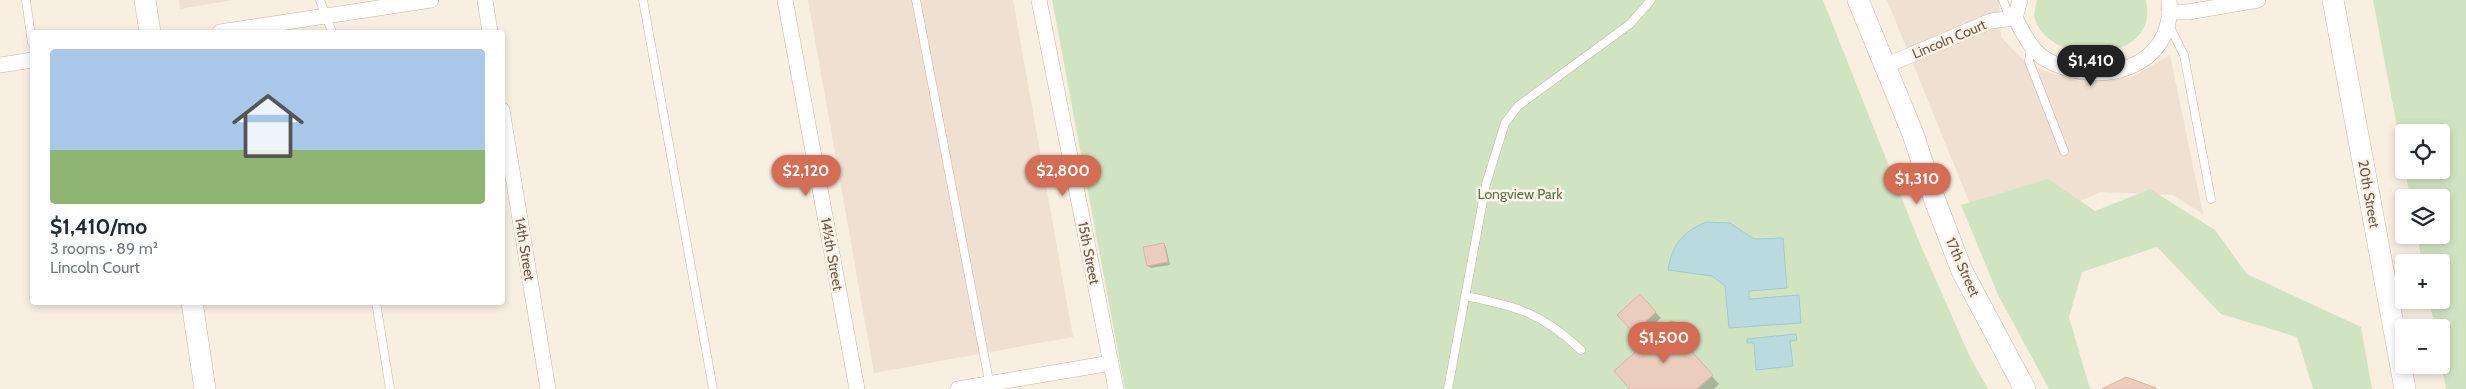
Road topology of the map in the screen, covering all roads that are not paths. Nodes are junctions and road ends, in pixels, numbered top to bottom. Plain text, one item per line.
1 (26, 0) edge
2 (145, 0) edge
3 (320, 0) edge
4 (431, 0) edge
5 (485, 0) edge
6 (644, 0) edge
7 (785, 0) edge
8 (916, 0) edge
9 (1039, 0) edge
10 (1651, 0) edge
11 (1858, 0) edge
12 (2003, 0) edge
13 (2020, 0) edge
14 (2258, 0) edge
15 (2333, 0) edge
16 (2169, 12) edge
17 (326, 16) junction
18 (2013, 18) junction
19 (30, 30) edge
20 (150, 30) edge
21 (233, 30) edge
22 (331, 30) edge
23 (490, 30) edge
24 (2031, 47) junction
25 (30, 60) edge
26 (0, 65) edge
27 (1885, 66) junction
28 (505, 128) edge
29 (2064, 151) dead end
30 (2212, 199) dead end
31 (1466, 296) junction
32 (192, 305) edge
33 (376, 305) edge
34 (1580, 350) dead end
35 (1111, 363) junction
36 (990, 387) edge
37 (205, 389) edge
38 (390, 389) edge
39 (548, 389) edge
40 (713, 389) edge
41 (857, 389) edge
42 (958, 389) edge
43 (1116, 389) edge
44 (1448, 389) edge
45 (2025, 389) edge
46 (2405, 389) edge

1 - 19 lane
2 - 20 street
3 - 17 lane
4 - 17 street
5 - 23 street
6 - 40 lane
7 - 41 street, 14½th Street
8 - 36 lane
9 - 35 street, 15th Street
10 - 31 lane
11 - 27 street, 17th Street
12 - 18 lane
13 - 18 street
14 - 16 street
15 - 46 street, 20th Street
16 - 24 street
16 - 30 lane
17 - 21 street
17 - 22 lane
18 - 24 street
18 - 27 street, Lincoln Court
24 - 29 lane
25 - 26 street
27 - 45 street, 17th Street
28 - 39 street, 14th Street
31 - 34 lane
31 - 44 lane
32 - 37 street
33 - 38 lane
35 - 36 street
35 - 43 street, 15th Street
36 - 42 street

